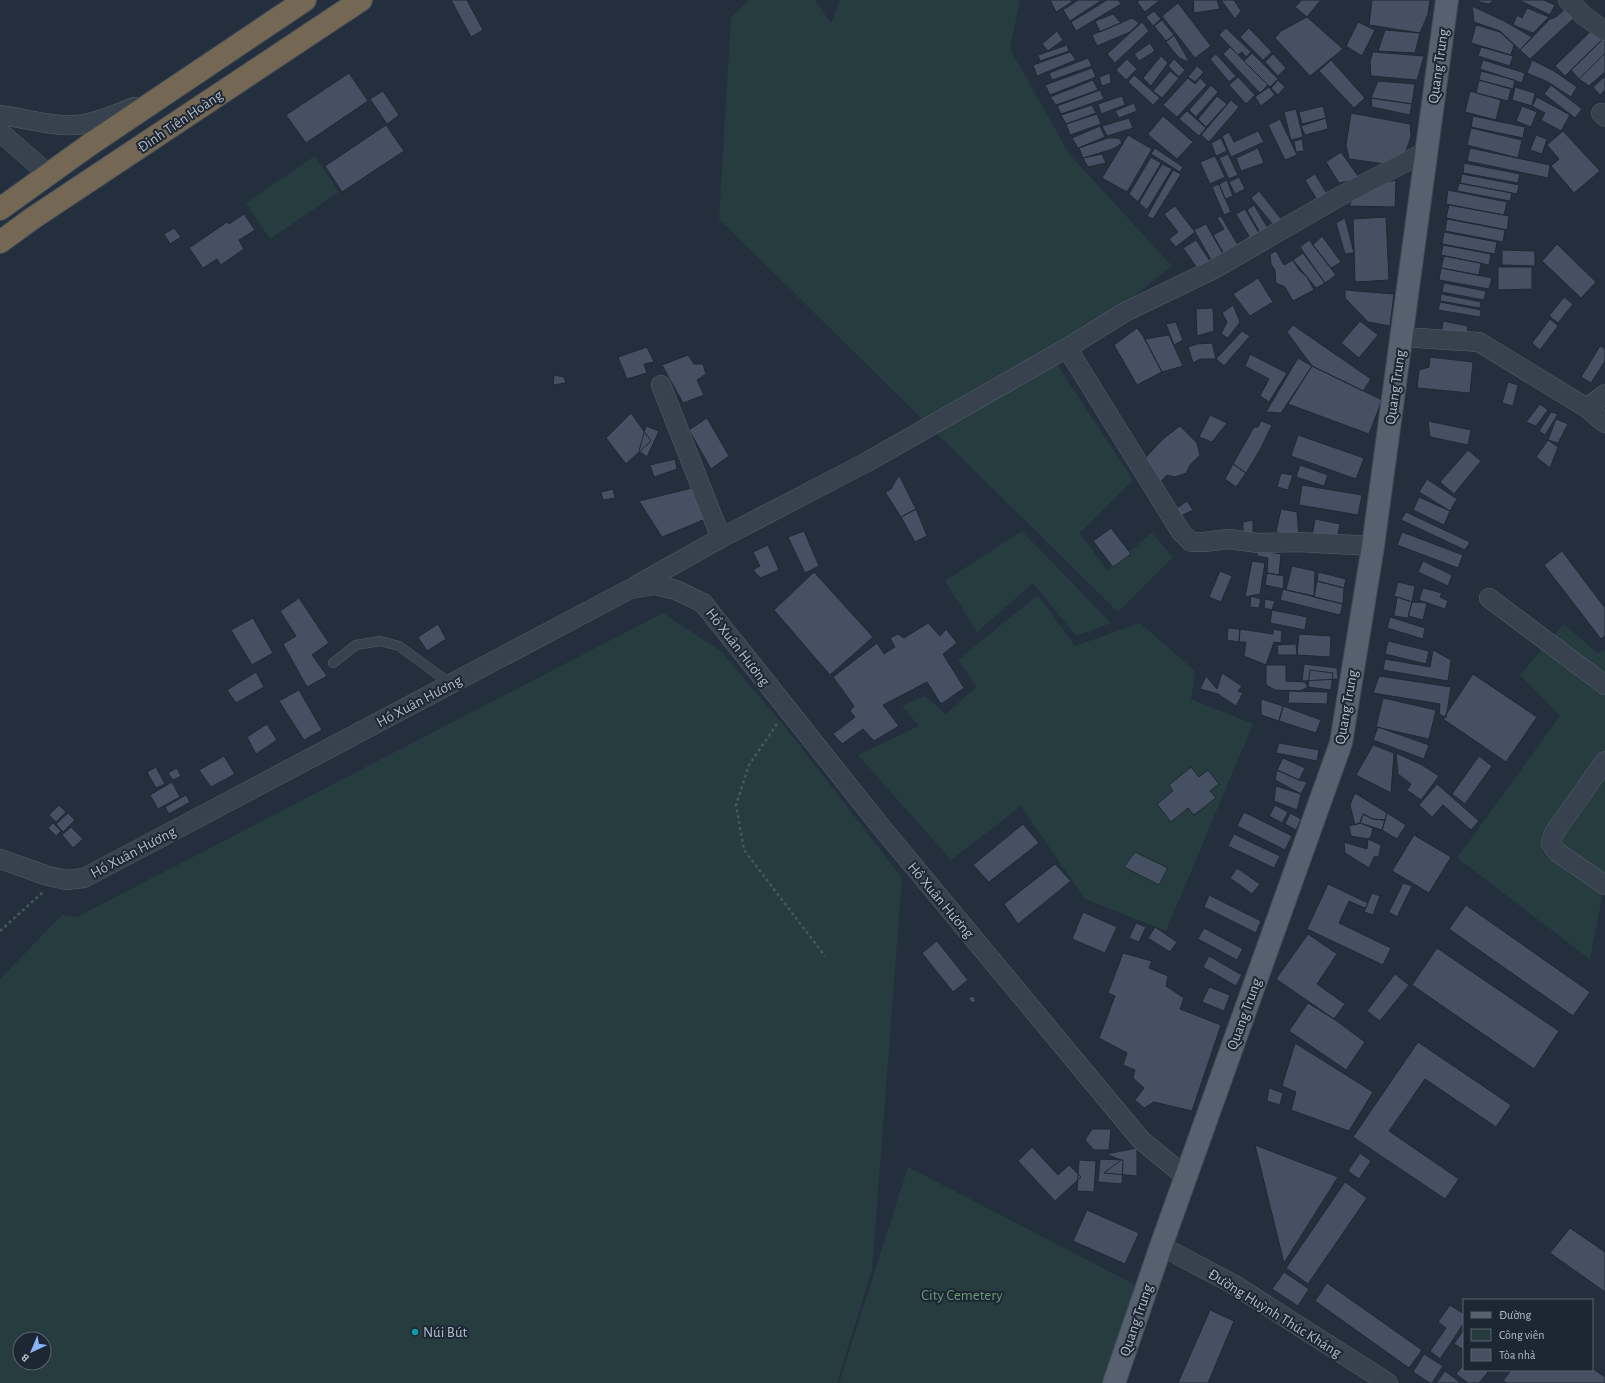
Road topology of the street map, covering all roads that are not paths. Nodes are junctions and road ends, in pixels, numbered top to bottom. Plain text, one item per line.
1 (305, 0) edge
2 (361, 0) edge
3 (1447, 0) edge
4 (1568, 0) edge
5 (1605, 31) edge
6 (163, 95) junction
7 (0, 115) edge
8 (0, 132) edge
9 (1426, 151) junction
10 (49, 175) junction
11 (0, 209) edge
12 (0, 242) edge
13 (1402, 337) junction
14 (1067, 348) junction
15 (661, 385) dead end
16 (1605, 394) edge
17 (1587, 408) junction
18 (1605, 423) edge
19 (721, 538) junction
20 (1373, 546) junction
21 (630, 589) junction
22 (1489, 598) dead end
23 (333, 663) dead end
24 (451, 684) junction
25 (1605, 685) edge
26 (1605, 761) edge
27 (0, 859) edge
28 (1605, 885) edge
29 (1186, 1177) junction
30 (1161, 1246) junction
31 (1114, 1383) edge
32 (1388, 1383) edge

1 - 6 highway, Đinh Tiên Hoàng
2 - 12 highway, Đinh Tiên Hoàng
3 - 9 main road, Quang Trung
4 - 5 street
6 - 7 street
6 - 10 highway, Đinh Tiên Hoàng
8 - 10 street
9 - 13 main road, Quang Trung
9 - 14 street
10 - 11 highway, Đinh Tiên Hoàng
13 - 17 street
13 - 20 main road, Quang Trung
14 - 19 street
14 - 20 street
15 - 19 street
16 - 17 street
17 - 18 street
19 - 21 street
20 - 29 main road, Quang Trung
21 - 24 street, Hồ Xuân Hương
21 - 29 street, Hồ Xuân Hương
22 - 25 street
23 - 24 lane
24 - 27 street, Hồ Xuân Hương
26 - 28 street
29 - 30 main road, Quang Trung
30 - 31 main road, Quang Trung
30 - 32 street, Đường Huỳnh Thúc Kháng

